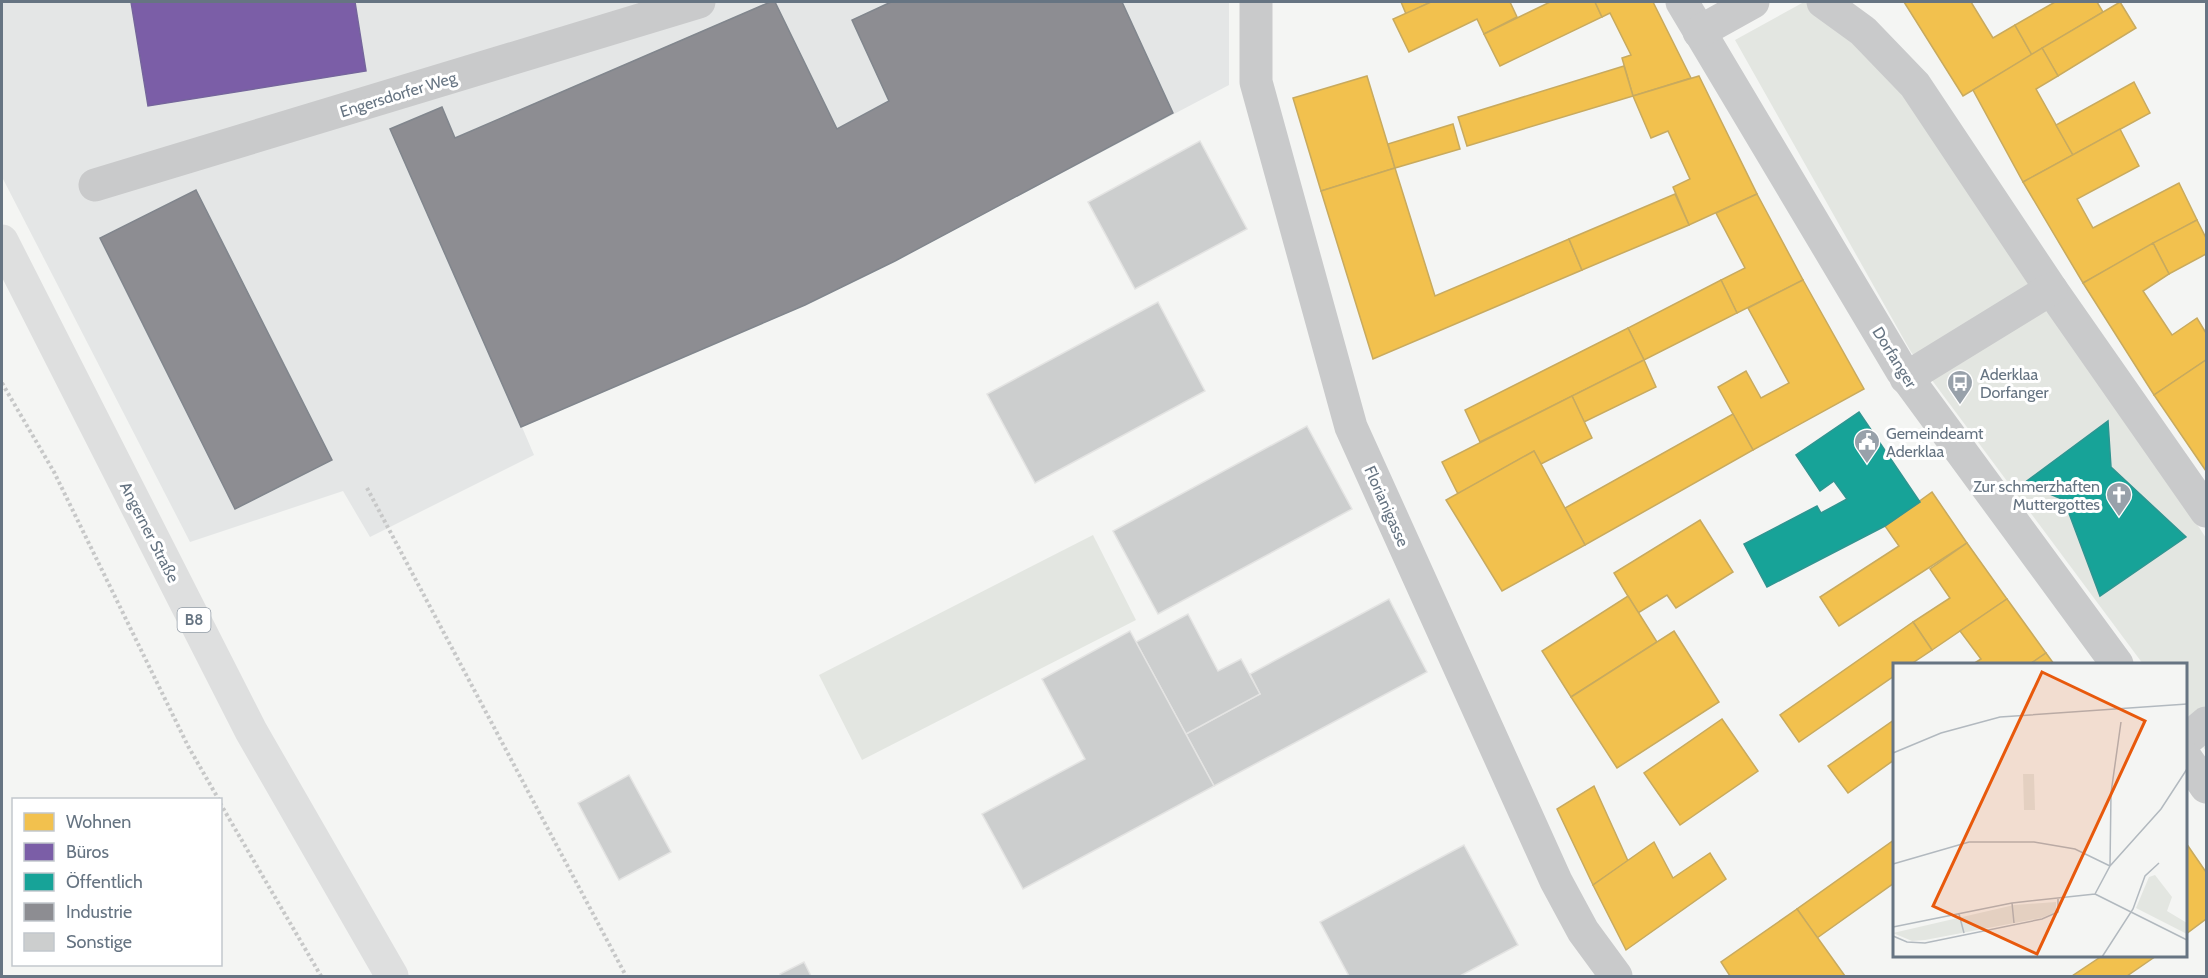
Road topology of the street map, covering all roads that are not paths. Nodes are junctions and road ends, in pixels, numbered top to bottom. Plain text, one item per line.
1 (699, 2) edge
2 (1256, 2) edge
3 (1682, 2) edge
4 (1753, 2) edge
5 (1823, 2) edge
6 (1699, 32) junction
7 (95, 185) dead end
8 (2, 241) edge
9 (2051, 289) junction
10 (1906, 378) junction
11 (2206, 511) edge
12 (2116, 663) edge
13 (2206, 723) edge
14 (2187, 739) edge
15 (2187, 759) edge
16 (2206, 787) edge
17 (392, 976) edge
18 (1616, 976) edge

1 - 7 street, Engersdorfer Weg
2 - 18 street, Florianigasse
3 - 6 street, Dorfanger
4 - 6 street
5 - 9 street
6 - 10 street, Dorfanger
8 - 17 main road, Angerner Straße / B8
9 - 10 street
9 - 11 street
10 - 12 street, Dorfanger
13 - 14 street
15 - 16 street

